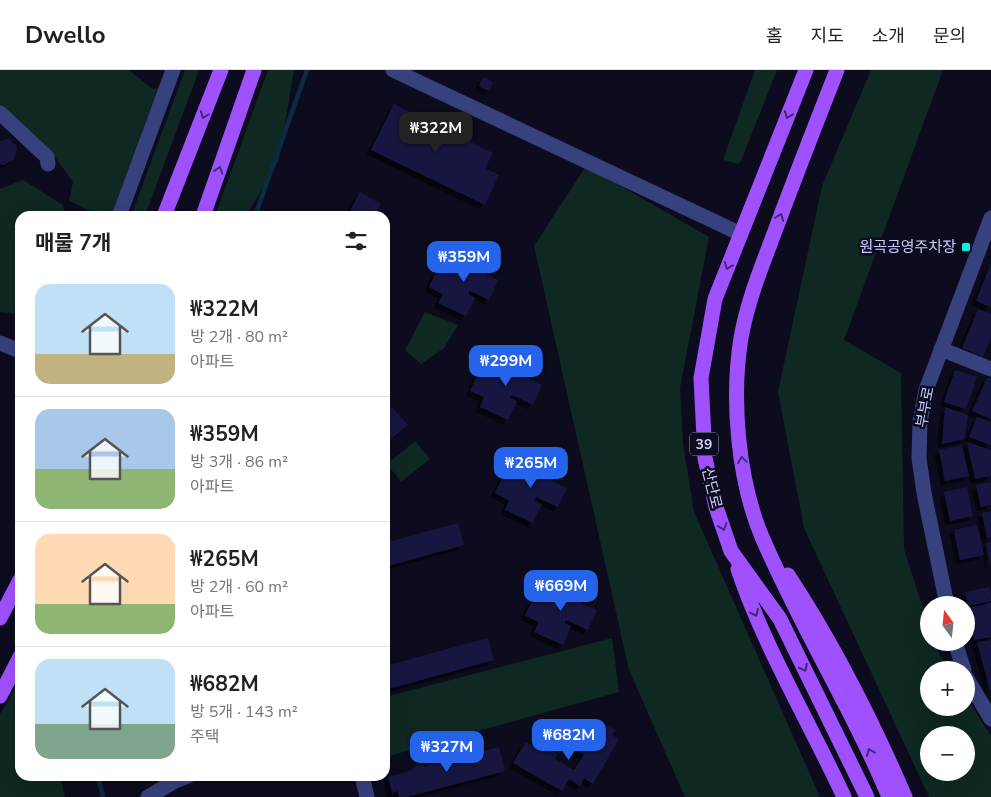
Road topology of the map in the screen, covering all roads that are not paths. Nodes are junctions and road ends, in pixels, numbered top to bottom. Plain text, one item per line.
1 (173, 70) edge
2 (221, 70) edge
3 (254, 70) edge
4 (393, 70) edge
5 (806, 70) edge
6 (837, 70) edge
7 (0, 113) edge
8 (48, 164) dead end
9 (121, 211) edge
10 (166, 211) edge
11 (205, 211) edge
12 (991, 218) edge
13 (741, 234) junction
14 (0, 343) edge
15 (15, 349) edge
16 (941, 349) junction
17 (991, 369) edge
18 (761, 535) junction
19 (732, 551) junction
20 (15, 590) edge
21 (945, 596) edge
22 (0, 618) edge
23 (15, 668) edge
24 (975, 688) edge
25 (0, 696) edge
26 (986, 701) edge
27 (991, 719) edge
28 (175, 781) edge
29 (363, 781) edge
30 (148, 797) edge
31 (367, 797) edge
32 (844, 797) edge
33 (867, 797) edge
34 (889, 797) edge
35 (905, 797) edge

1 - 9 street
2 -> 10 main road
11 -> 3 main road
4 - 13 street
5 -> 13 main road, 산단로 / 39
18 -> 6 main road, 39
7 - 8 street
12 - 16 street, 부부로
13 -> 19 main road, 산단로 / 39
14 - 15 street
16 - 17 street
16 - 21 street, 부부로
34 -> 18 main road, 39
18 - 35 main road
19 -> 32 main road
19 -> 33 main road, 산단로 / 39
20 - 22 main road
23 - 25 main road
24 - 26 street
26 - 27 street
28 - 30 street
29 - 31 street

